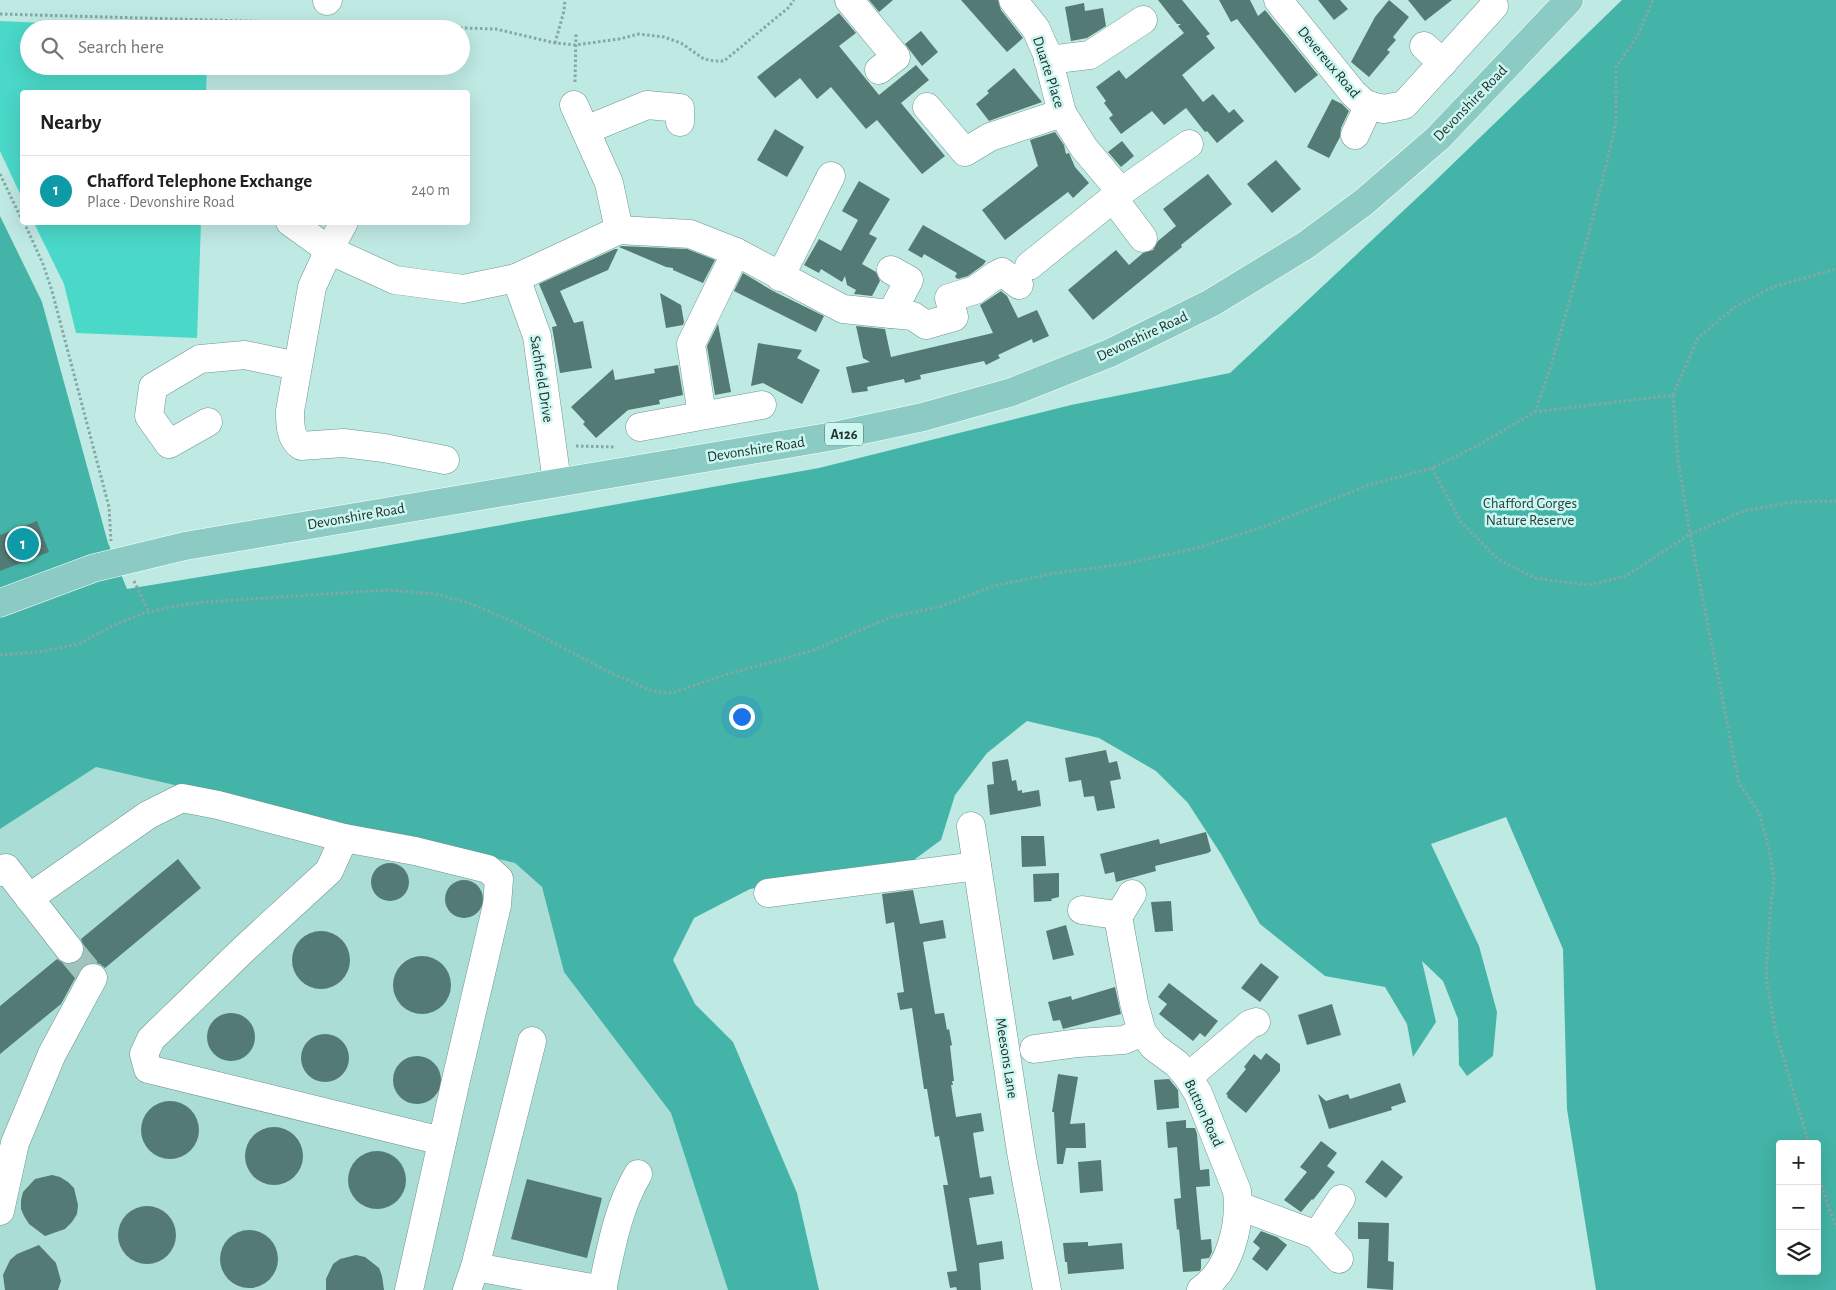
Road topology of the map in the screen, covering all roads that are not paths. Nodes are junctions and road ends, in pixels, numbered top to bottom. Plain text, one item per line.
1 (1013, 0) edge
2 (1278, 0) edge
3 (1569, 0) edge
4 (1494, 6) dead end
5 (856, 8) edge
6 (1143, 20) dead end
7 (1048, 60) junction
8 (879, 70) dead end
9 (574, 105) road end
10 (1369, 105) junction
11 (928, 107) dead end
12 (1062, 112) junction
13 (680, 122) dead end
14 (597, 126) junction
15 (1355, 135) dead end
16 (1189, 144) dead end
17 (831, 176) dead end
18 (1117, 195) junction
19 (294, 225) edge
20 (342, 225) edge
21 (619, 230) junction
22 (1144, 238) dead end
23 (329, 250) junction
24 (736, 252) junction
25 (891, 270) dead end
26 (780, 277) junction
27 (516, 278) junction
28 (891, 314) junction
29 (297, 366) junction
30 (762, 405) dead end
31 (702, 415) junction
32 (208, 422) dead end
33 (640, 427) dead end
34 (444, 460) dead end
35 (557, 482) junction
36 (0, 602) edge
37 (971, 826) dead end
38 (344, 838) junction
39 (978, 866) junction
40 (0, 872) edge
41 (768, 893) dead end
42 (1132, 894) dead end
43 (29, 898) junction
44 (1082, 910) dead end
45 (1118, 918) junction
46 (69, 949) tunnel mouth
47 (93, 978) dead end
48 (1256, 1022) dead end
49 (1142, 1032) junction
50 (532, 1041) dead end
51 (1034, 1049) dead end
52 (1188, 1077) junction
53 (442, 1140) junction
54 (638, 1174) dead end
55 (1341, 1199) dead end
56 (1239, 1206) junction
57 (0, 1211) edge
58 (1317, 1235) junction
59 (1338, 1259) dead end
60 (471, 1278) edge
61 (409, 1290) edge
62 (602, 1290) edge
63 (1048, 1290) edge
64 (1201, 1290) edge

1 - 7 street, Duarte Place
2 - 10 street, Devereux Road
3 - 35 main road, Devonshire Road / A126
4 - 10 street, Devereux Road
5 - 8 street
6 - 7 street
7 - 12 street, Duarte Place
9 - 14 street
10 - 15 street
11 - 12 street
12 - 18 street, Duarte Place
13 - 14 street
14 - 21 street
16 - 18 street
17 - 26 street
18 - 22 street, Duarte Place
18 - 28 street
19 - 23 street
20 - 23 street
21 - 24 street
21 - 27 street
23 - 27 street
23 - 29 street
24 - 26 street
24 - 31 street
25 - 28 street
26 - 28 street
27 - 35 street, Sachfield Drive
29 - 32 street
29 - 34 street
30 - 31 street
31 - 33 street
35 - 36 main road, Devonshire Road / A126
37 - 39 street, Meesons Lane
38 - 43 street
38 - 53 street
38 - 53 street
39 - 41 street
39 - 63 street, Meesons Lane
40 - 43 street
42 - 45 street
43 - 46 street
44 - 45 street
45 - 49 street, Button Road
47 - 57 street
48 - 52 street
49 - 51 street
49 - 52 street, Button Road
50 - 60 street
52 - 56 street, Button Road
53 - 61 street
54 - 62 street
55 - 58 street
56 - 58 street
56 - 64 street, Button Road
58 - 59 street
60 - 62 street

